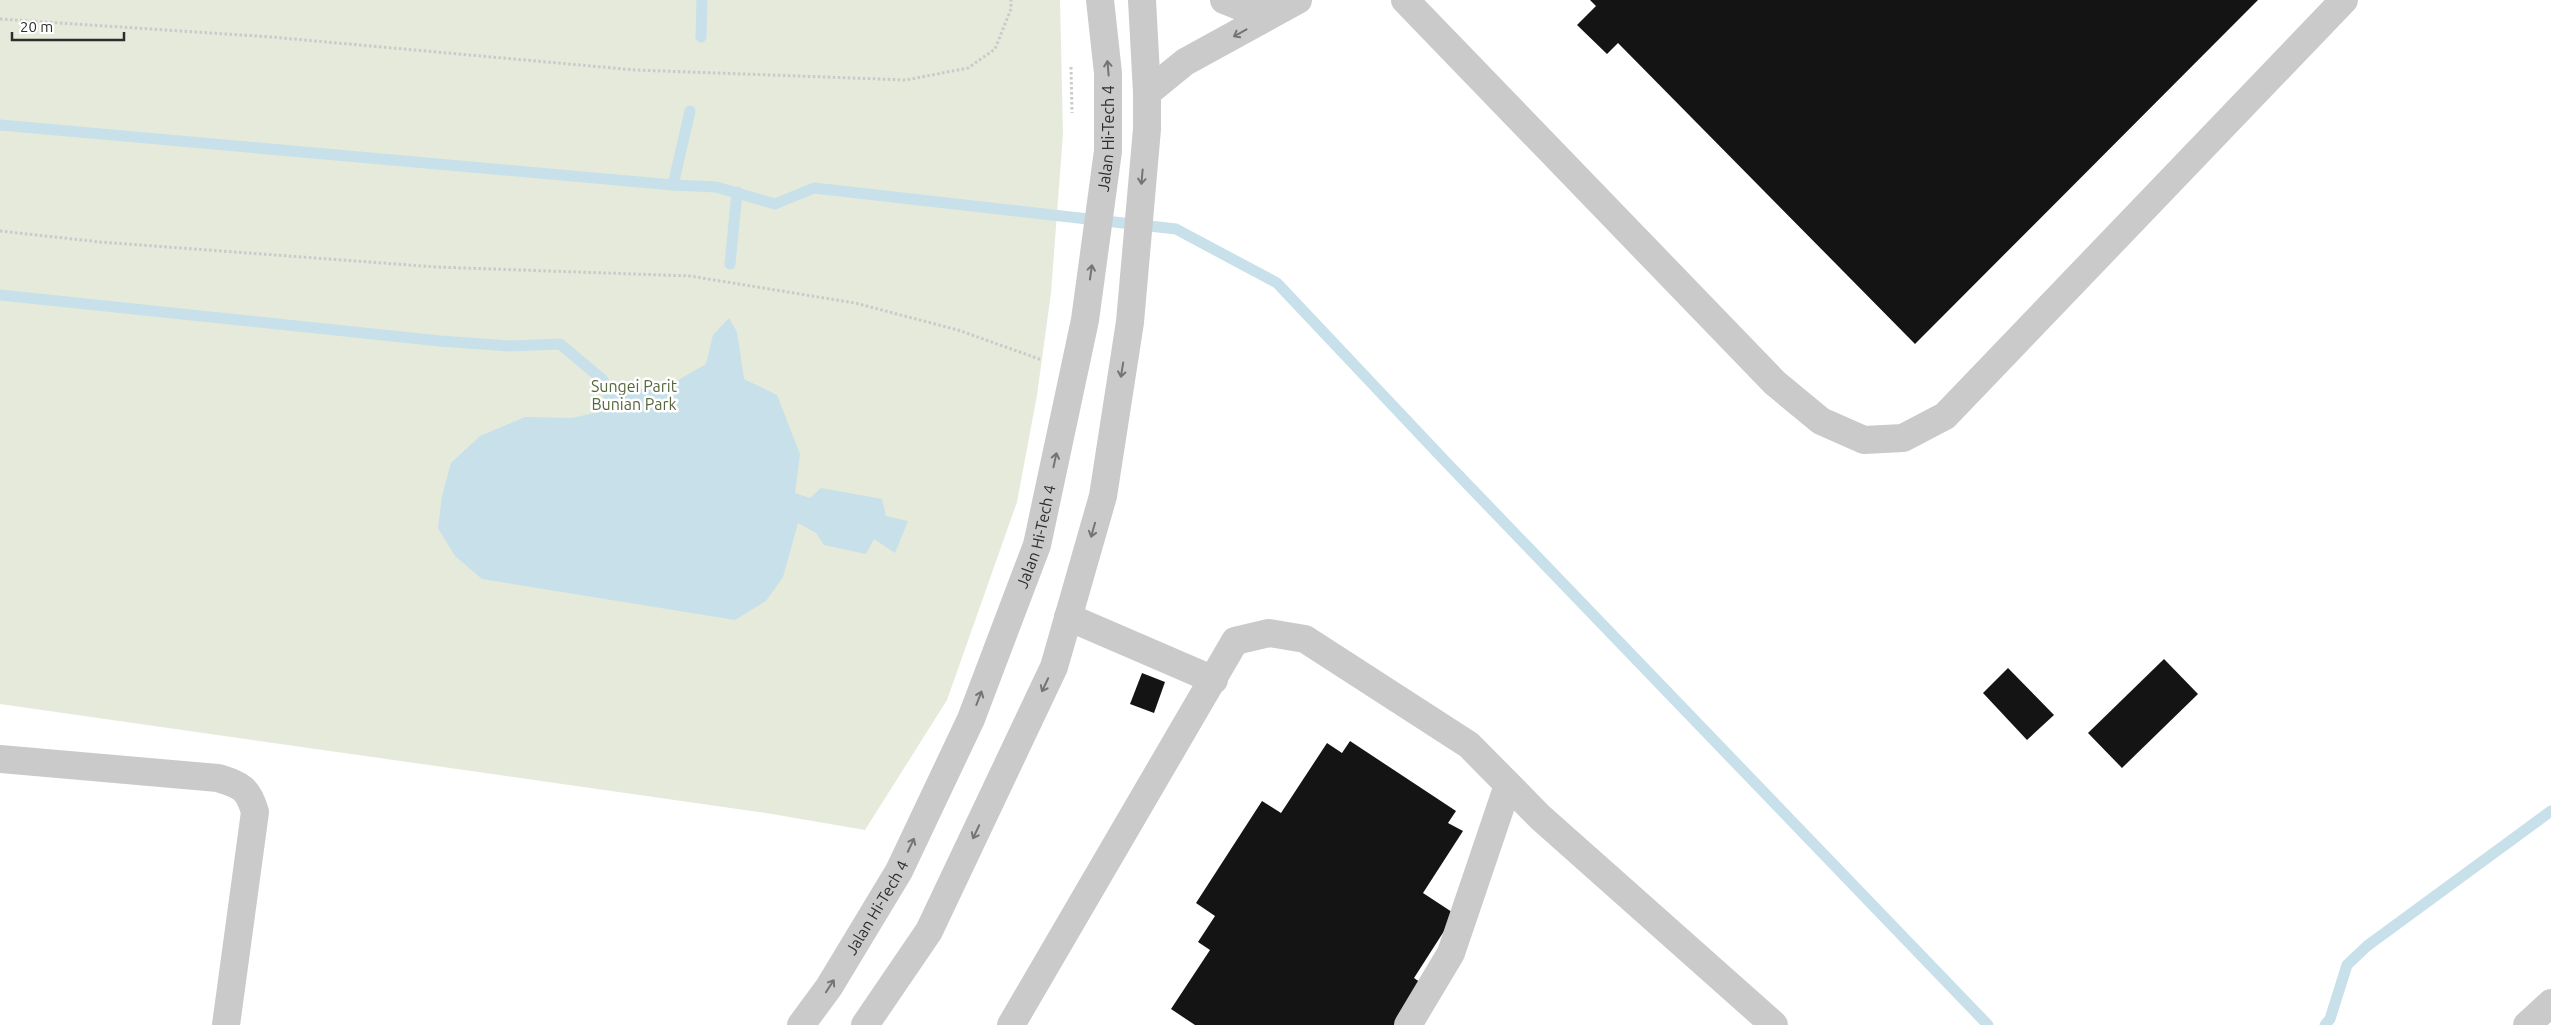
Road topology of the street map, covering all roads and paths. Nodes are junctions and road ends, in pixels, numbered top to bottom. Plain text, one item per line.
1 (1011, 0) edge
2 (1100, 0) edge
3 (1142, 0) edge
4 (1224, 0) edge
5 (1280, 0) edge
6 (1298, 0) edge
7 (1405, 0) edge
8 (2344, 0) edge
9 (0, 19) edge
10 (1071, 63) dead end
11 (1147, 93) junction
12 (1072, 120) dead end
13 (0, 231) edge
14 (1051, 362) dead end
15 (1068, 617) junction
16 (1214, 680) junction
17 (0, 759) edge
18 (1508, 785) junction
19 (2551, 1004) edge
20 (226, 1025) edge
21 (801, 1025) edge
22 (865, 1025) edge
23 (1011, 1025) edge
24 (1408, 1025) edge
25 (1774, 1025) edge
26 (2527, 1025) edge

1 - 9 path
21 -> 2 street, Jalan Hi-Tech 4
3 - 11 street
4 - 5 street
6 -> 11 street
7 - 8 street
10 - 12 path
11 -> 15 street
13 - 14 path
15 - 16 street
15 -> 22 street
16 - 18 street
16 - 23 street
17 - 20 street
18 - 24 street
18 - 25 street
19 - 26 street

